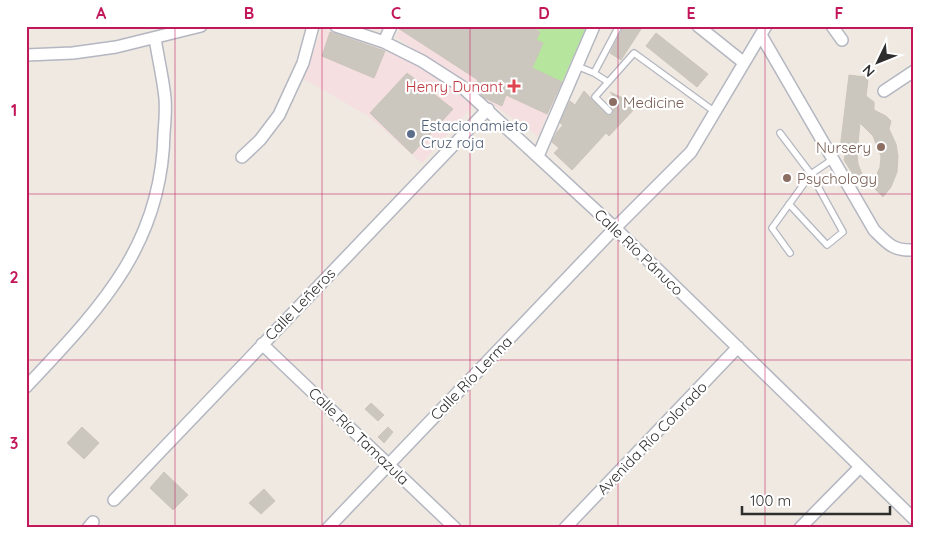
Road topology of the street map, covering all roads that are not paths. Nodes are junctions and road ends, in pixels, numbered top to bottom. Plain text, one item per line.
1 (201, 26) edge
2 (313, 26) edge
3 (336, 26) edge
4 (391, 26) edge
5 (594, 26) edge
6 (618, 26) edge
7 (698, 26) edge
8 (832, 26) edge
9 (763, 31) edge
10 (155, 38) junction
11 (842, 40) dead end
12 (384, 42) junction
13 (26, 55) edge
14 (743, 62) junction
15 (577, 66) junction
16 (914, 71) edge
17 (594, 73) junction
18 (608, 82) junction
19 (884, 91) dead end
20 (488, 109) junction
21 (609, 110) dead end
22 (715, 112) junction
23 (780, 133) dead end
24 (538, 156) junction
25 (242, 157) dead end
26 (833, 159) junction
27 (811, 174) junction
28 (789, 204) junction
29 (615, 228) junction
30 (914, 250) edge
31 (790, 253) dead end
32 (262, 344) junction
33 (738, 347) junction
34 (26, 387) edge
35 (389, 464) junction
36 (860, 467) junction
37 (114, 500) dead end
38 (914, 519) edge
39 (328, 528) edge
40 (455, 528) edge
41 (565, 528) edge
42 (800, 528) edge

1 - 10 street
2 - 25 street
3 - 12 street, Calle Río Pánuco
4 - 12 street
5 - 15 street
6 - 17 lane
7 - 14 street
8 - 11 street
9 - 14 street, Calle Río Lerma
9 - 26 street
10 - 13 street
10 - 34 street
12 - 20 street, Calle Río Pánuco
14 - 22 street, Calle Río Lerma
15 - 17 lane
15 - 24 street
16 - 19 street
17 - 18 lane
18 - 21 lane
18 - 22 lane
20 - 24 street, Calle Río Pánuco
20 - 32 street, Calle Leñeros
22 - 29 street, Calle Río Lerma
23 - 27 lane
24 - 29 street, Calle Río Pánuco
26 - 27 lane
26 - 30 street
27 - 28 lane
27 - 28 lane
28 - 31 lane
29 - 33 street, Calle Río Pánuco
29 - 35 street, Calle Río Lerma
32 - 35 street, Calle Río Tamazula
32 - 37 street, Calle Leñeros
33 - 36 street, Calle Río Pánuco
33 - 41 street, Avenida Río Colorado
35 - 39 street, Calle Río Lerma
35 - 40 street, Calle Río Tamazula
36 - 38 street, Calle Río Pánuco
36 - 42 street

